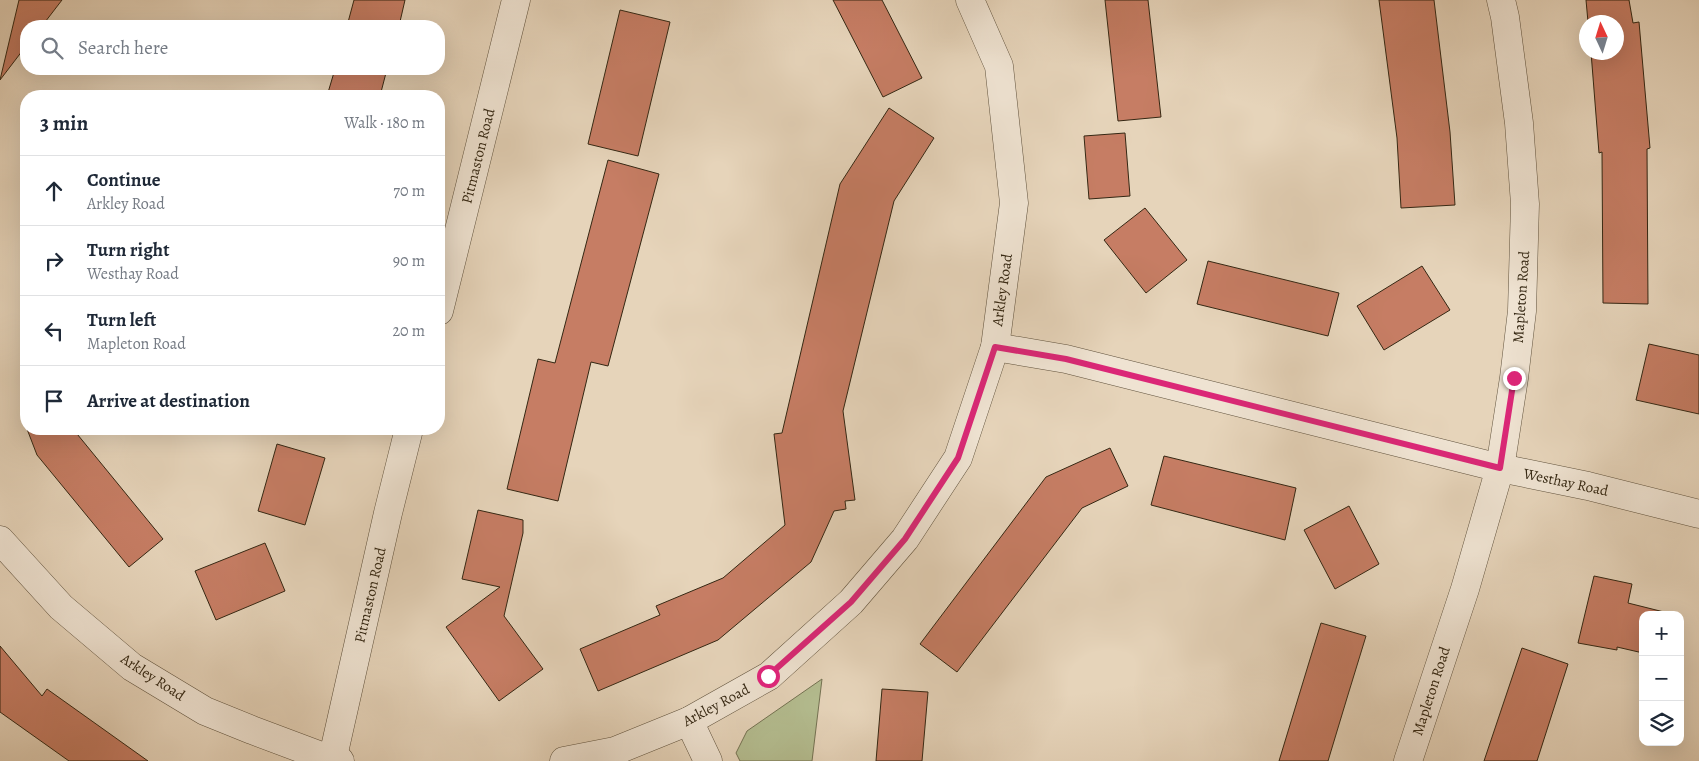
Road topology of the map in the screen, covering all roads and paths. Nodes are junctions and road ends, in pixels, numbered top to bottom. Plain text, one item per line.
1 (516, 0) edge
2 (970, 0) edge
3 (1501, 0) edge
4 (445, 287) edge
5 (995, 347) junction
6 (408, 435) edge
7 (1500, 468) junction
8 (1699, 514) edge
9 (0, 540) edge
10 (689, 721) junction
11 (335, 761) edge
12 (564, 761) edge
13 (708, 761) edge
14 (1408, 761) edge

1 - 4 street, Pitmaston Road
2 - 5 street, Arkley Road
3 - 7 street, Mapleton Road
5 - 7 street, Westhay Road
5 - 10 street, Arkley Road
6 - 11 street, Pitmaston Road
7 - 8 street, Westhay Road
7 - 14 street, Mapleton Road
9 - 11 street, Arkley Road
10 - 12 street, Arkley Road
10 - 13 street

